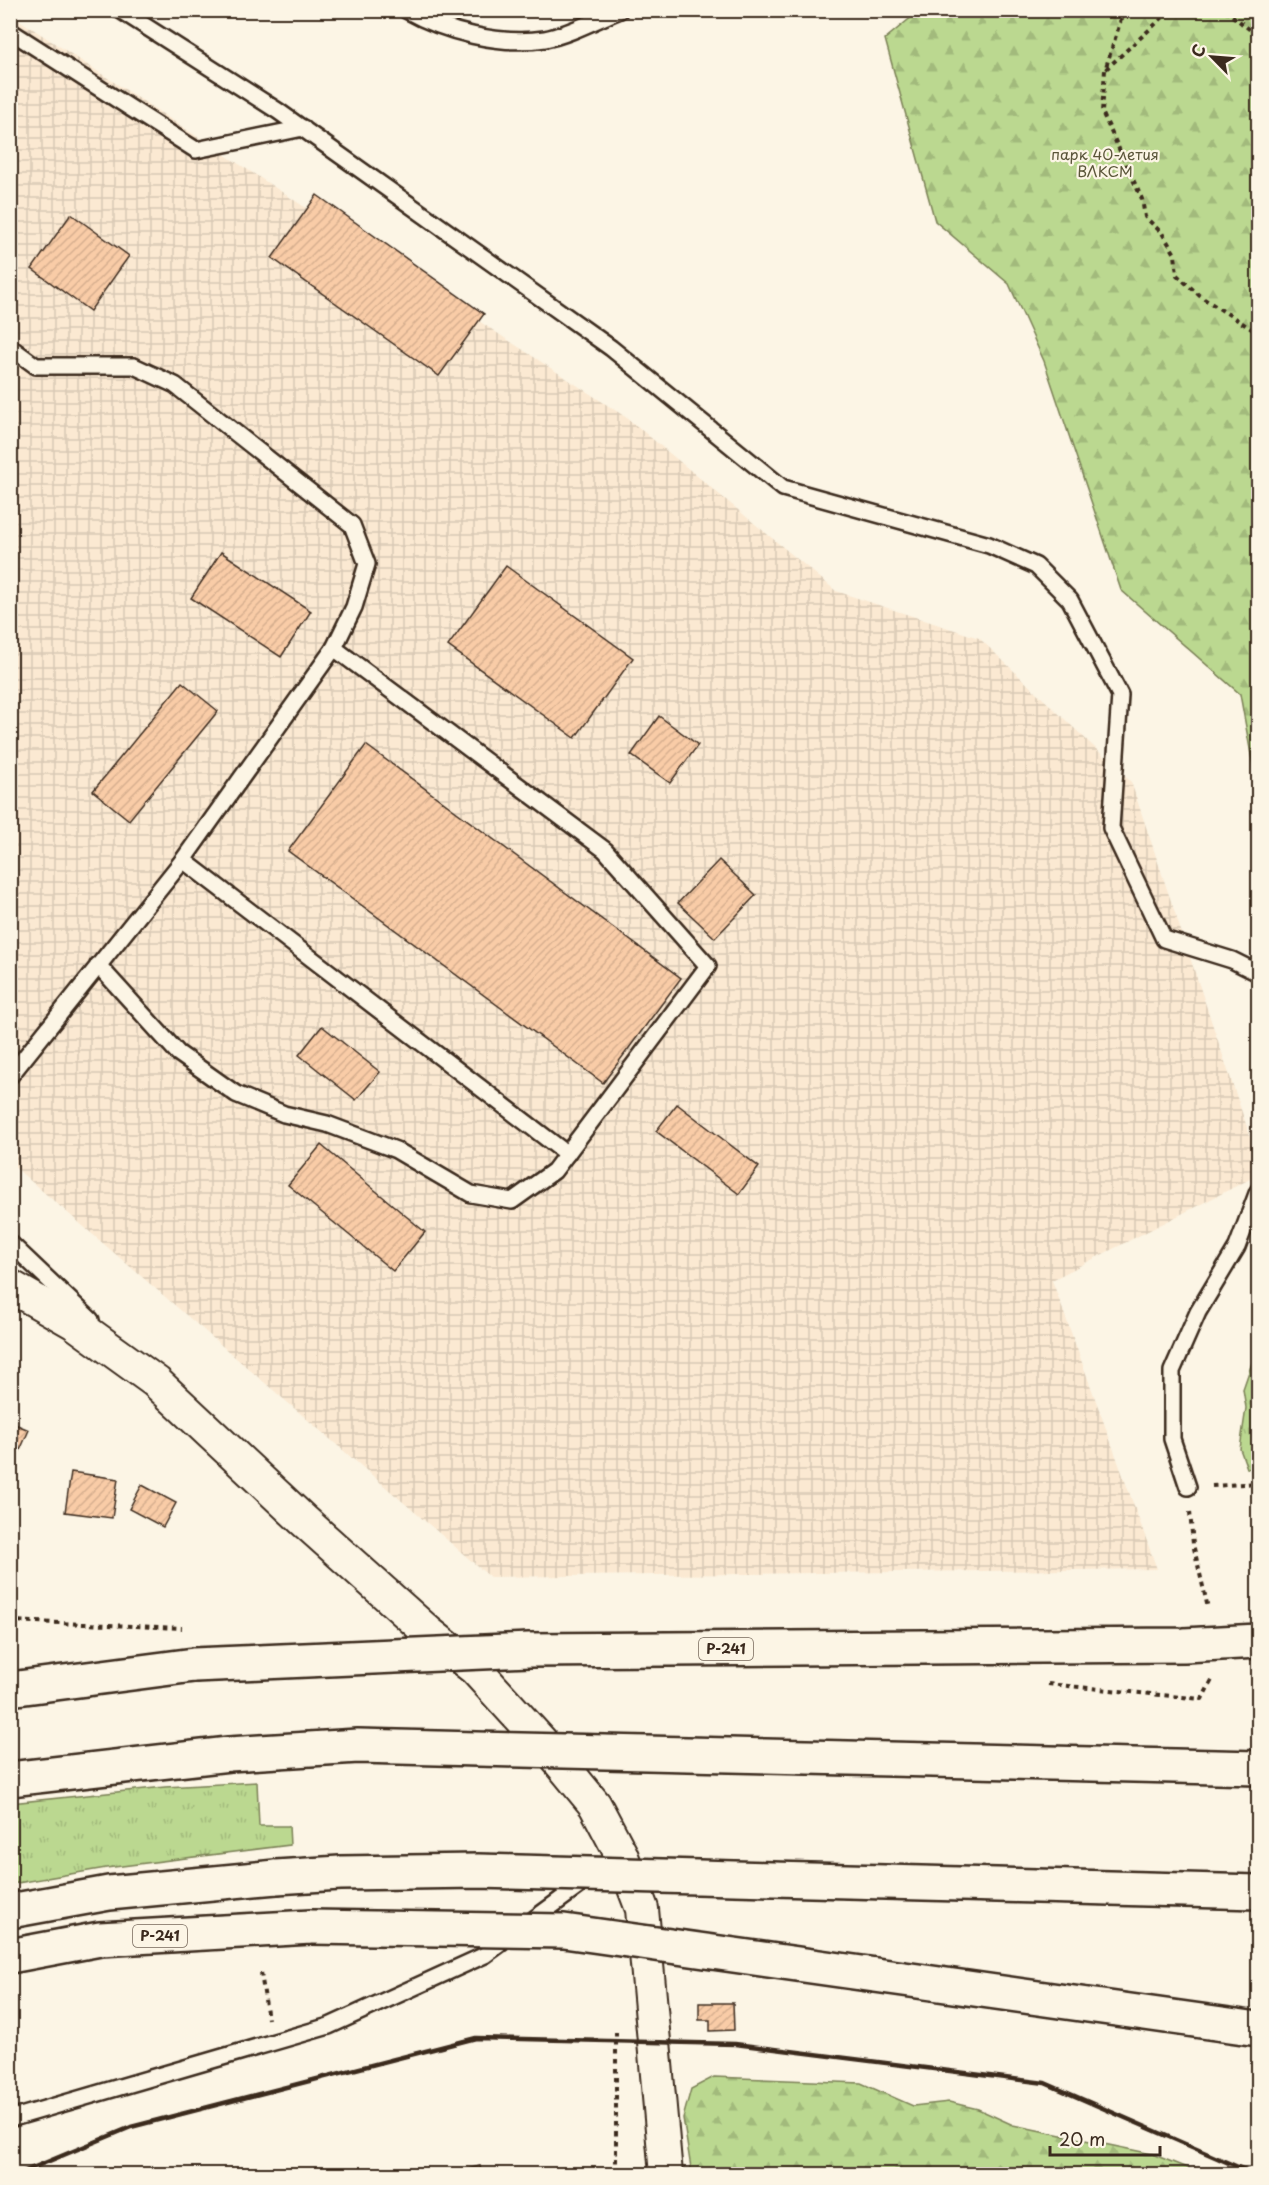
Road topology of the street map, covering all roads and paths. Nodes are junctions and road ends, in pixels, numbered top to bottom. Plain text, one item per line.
1 (120, 10) edge
2 (405, 10) edge
3 (620, 10) edge
4 (1124, 10) edge
5 (1171, 10) edge
6 (1225, 10) edge
7 (10, 31) edge
8 (1258, 36) edge
9 (1105, 70) junction
10 (303, 128) junction
11 (1258, 333) edge
12 (10, 347) edge
13 (334, 648) junction
14 (183, 860) junction
15 (98, 965) junction
16 (1258, 973) edge
17 (10, 1076) edge
18 (567, 1154) junction
19 (1258, 1191) edge
20 (10, 1243) edge
21 (10, 1286) edge
22 (156, 1382) junction
23 (1188, 1487) dead end
24 (17, 1497) dead end
25 (10, 1498) edge
26 (10, 1621) edge
27 (192, 1629) dead end
28 (1258, 1641) edge
29 (10, 1689) edge
30 (1258, 1768) edge
31 (10, 1779) edge
32 (621, 1854) junction
33 (1258, 1892) edge
34 (10, 1911) edge
35 (10, 1956) edge
36 (1258, 2029) edge
37 (616, 2030) dead end
38 (10, 2119) edge
39 (616, 2175) edge
40 (666, 2175) edge

1 - 10 lane
2 - 3 lane
4 - 9 path
5 - 9 path
6 - 8 path
7 - 10 lane
9 - 11 path
10 - 16 lane
12 - 13 lane
13 - 14 lane
13 - 18 lane
14 - 15 lane
14 - 18 lane
15 - 17 lane
15 - 18 lane
19 - 23 lane
20 - 22 lane
21 - 22 street
22 - 32 street
24 - 25 path
26 - 27 path
28 - 29 main road, Р-241, bridge
30 - 31 main road, bridge
32 - 38 lane
32 - 40 street
33 - 34 main road, bridge
35 - 36 main road, Р-241, bridge
37 - 39 path

